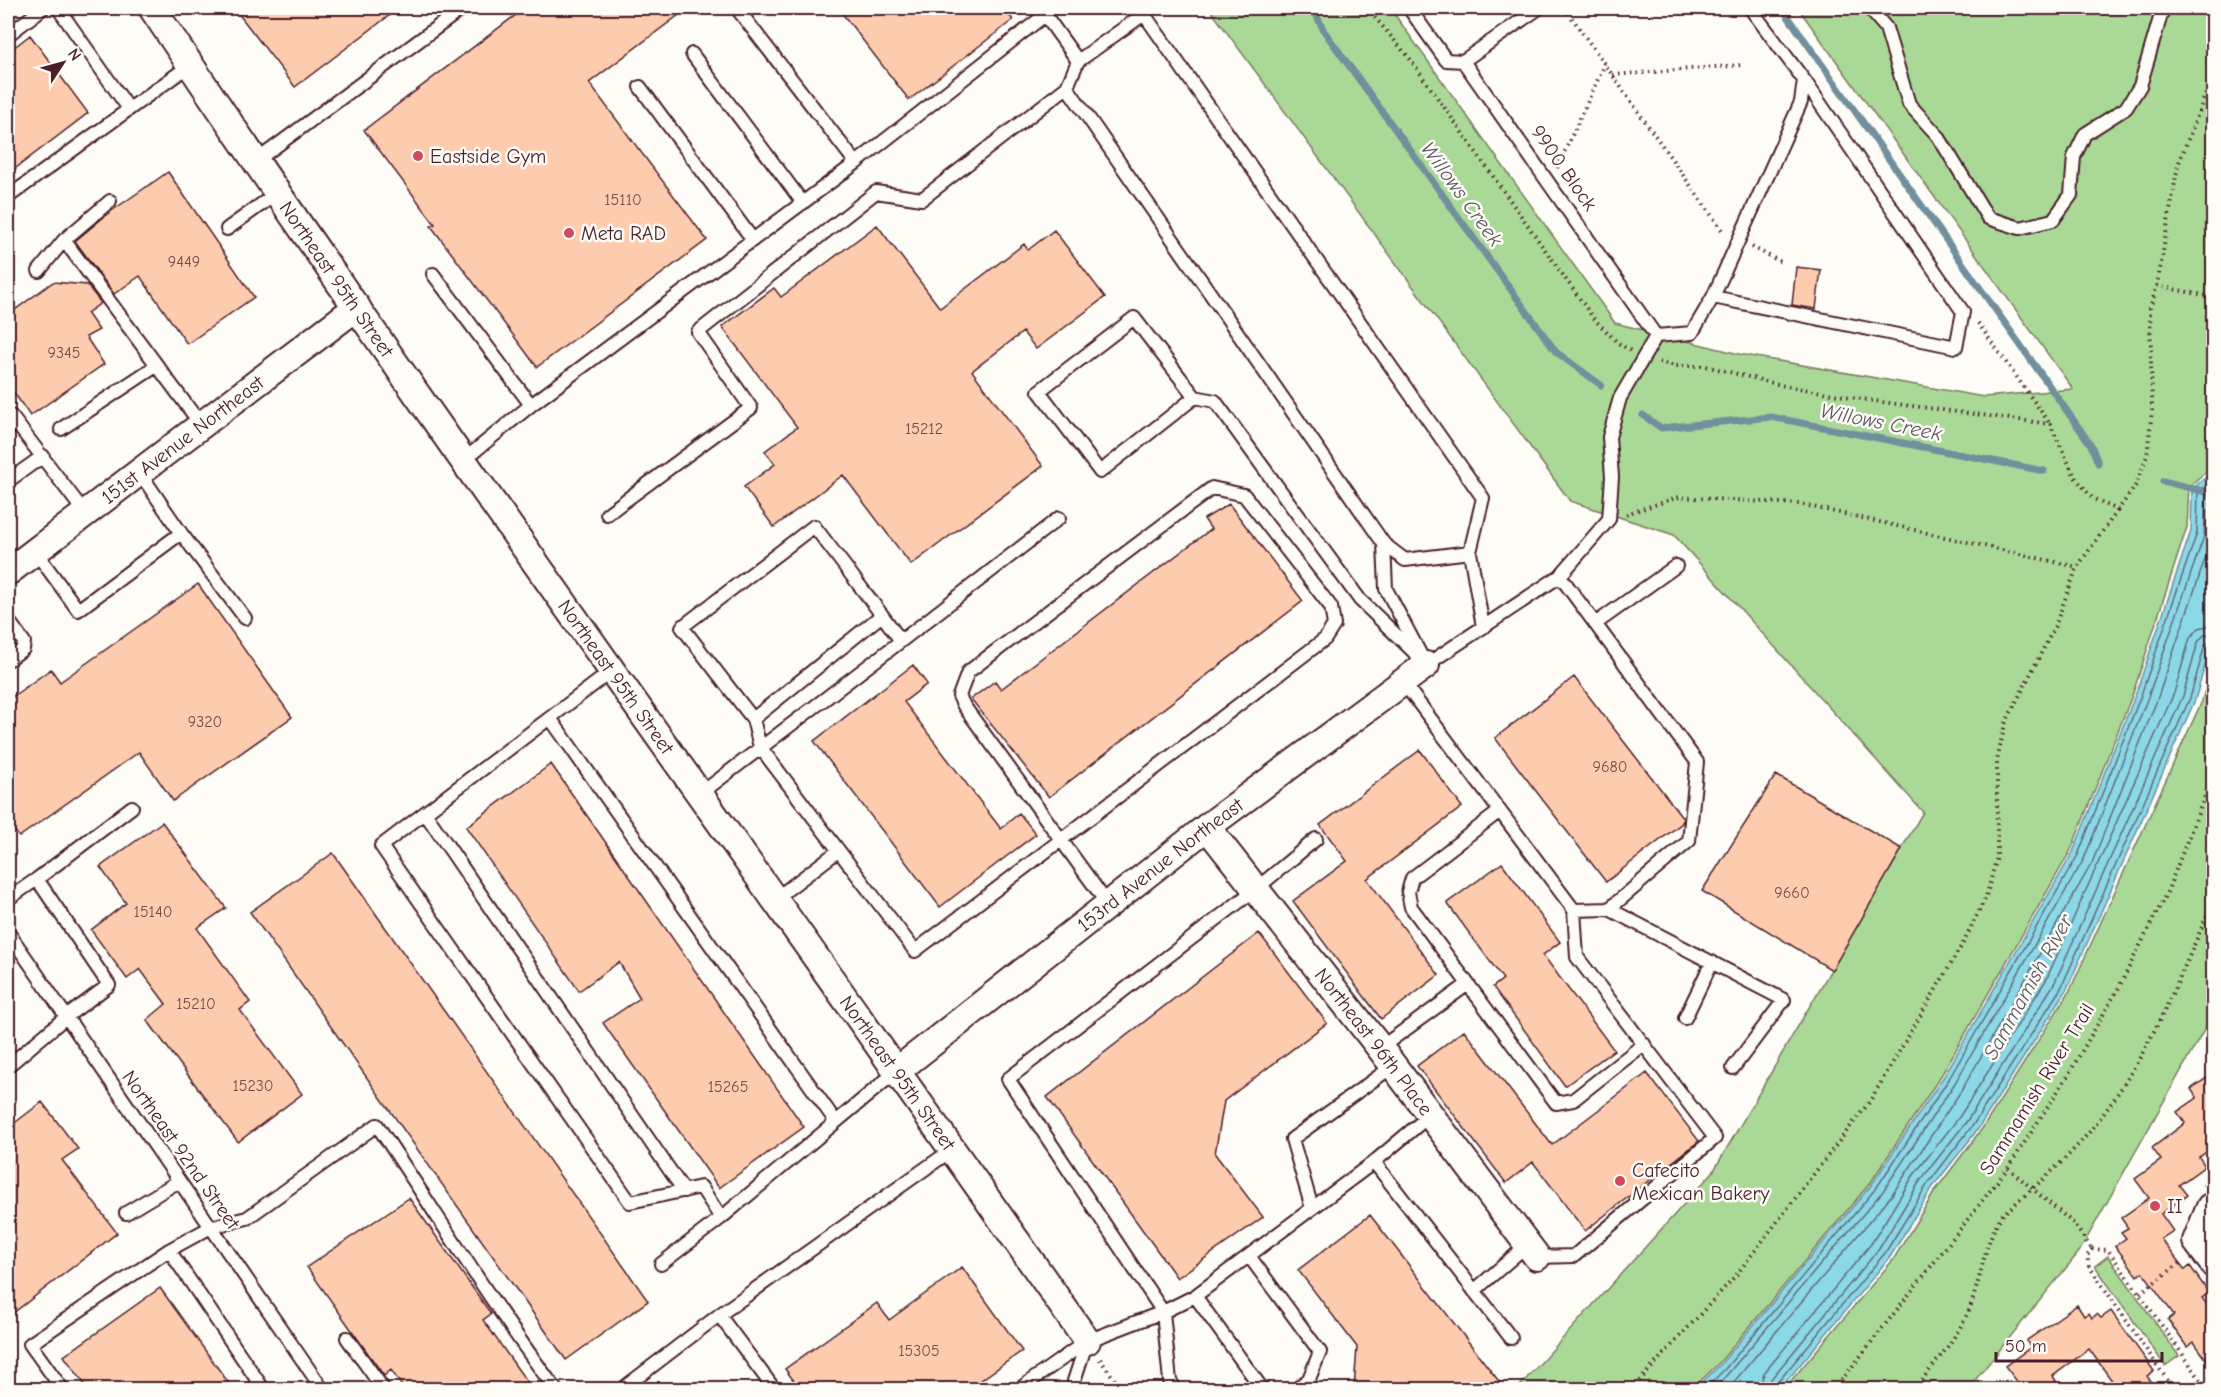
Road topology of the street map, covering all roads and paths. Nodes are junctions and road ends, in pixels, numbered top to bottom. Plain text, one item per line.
1 (43, 8) edge
2 (58, 8) edge
3 (152, 8) edge
4 (463, 8) edge
5 (1409, 8) edge
6 (1539, 8) edge
7 (1565, 8) edge
8 (1750, 8) edge
9 (1869, 8) edge
10 (2163, 8) edge
11 (739, 11) dead end
12 (1045, 11) edge
13 (8, 35) edge
14 (692, 54) dead end
15 (1078, 61) junction
16 (1463, 61) junction
17 (1605, 64) junction
18 (1742, 64) dead end
19 (190, 65) junction
20 (2214, 73) edge
21 (1613, 75) junction
22 (1804, 80) junction
23 (640, 87) dead end
24 (1067, 87) junction
25 (129, 109) junction
26 (256, 160) junction
27 (856, 163) junction
28 (1551, 183) junction
29 (277, 193) junction
30 (8, 197) edge
31 (110, 201) dead end
32 (803, 203) junction
33 (227, 229) dead end
34 (64, 240) junction
35 (753, 240) junction
36 (1737, 240) junction
37 (1783, 263) dead end
38 (39, 271) dead end
39 (433, 274) dead end
40 (1713, 297) junction
41 (2214, 297) edge
42 (357, 307) junction
43 (1963, 312) junction
44 (1656, 336) junction
45 (156, 366) junction
46 (1195, 397) junction
47 (531, 405) junction
48 (9, 414) edge
49 (2050, 424) dead end
50 (202, 426) junction
51 (61, 429) dead end
52 (8, 430) edge
53 (43, 456) junction
54 (465, 459) junction
55 (140, 473) junction
56 (8, 481) edge
57 (2118, 510) dead end
58 (85, 513) junction
59 (607, 514) dead end
60 (1059, 518) dead end
61 (1610, 519) junction
62 (182, 533) junction
63 (1384, 544) junction
64 (35, 551) junction
65 (1470, 552) junction
66 (1676, 566) dead end
67 (2077, 567) junction
68 (8, 572) edge
69 (1560, 576) junction
70 (882, 615) junction
71 (245, 618) dead end
72 (8, 620) edge
73 (1595, 624) junction
74 (1483, 627) junction
75 (901, 641) junction
76 (8, 660) edge
77 (1426, 665) junction
78 (613, 670) junction
79 (1403, 682) junction
80 (550, 718) junction
81 (753, 719) junction
82 (760, 747) junction
83 (2214, 773) edge
84 (700, 794) junction
85 (132, 807) dead end
86 (1500, 811) junction
87 (425, 813) junction
88 (1207, 827) junction
89 (1316, 840) dead end
90 (1061, 841) junction
91 (838, 851) junction
92 (37, 879) junction
93 (1256, 889) junction
94 (8, 898) edge
95 (775, 899) junction
96 (2214, 899) edge
97 (1109, 906) junction
98 (1609, 909) junction
99 (1574, 910) junction
100 (8, 932) edge
101 (1712, 963) junction
102 (1468, 984) junction
103 (66, 1017) junction
104 (1685, 1018) dead end
105 (1644, 1044) junction
106 (8, 1048) edge
107 (1386, 1057) junction
108 (12, 1062) edge
109 (1733, 1068) dead end
110 (898, 1070) junction
111 (1430, 1115) junction
112 (836, 1122) junction
113 (953, 1149) junction
114 (1374, 1162) junction
115 (2008, 1168) junction
116 (179, 1181) junction
117 (2032, 1189) junction
118 (684, 1191) junction
119 (2212, 1205) edge
120 (1312, 1208) junction
121 (126, 1213) dead end
122 (721, 1218) junction
123 (211, 1227) junction
124 (2092, 1249) junction
125 (169, 1251) junction
126 (1532, 1251) junction
127 (1249, 1256) junction
128 (2207, 1256) edge
129 (661, 1264) dead end
130 (1474, 1291) junction
131 (2140, 1293) junction
132 (1195, 1296) junction
133 (1163, 1312) junction
134 (719, 1315) junction
135 (347, 1338) dead end
136 (1511, 1338) dead end
137 (1087, 1341) junction
138 (2214, 1376) edge
139 (2203, 1383) junction
140 (63, 1389) edge
141 (264, 1389) edge
142 (323, 1389) edge
143 (384, 1389) edge
144 (556, 1389) edge
145 (621, 1389) edge
146 (775, 1389) edge
147 (1018, 1389) edge
148 (1076, 1389) edge
149 (1122, 1389) edge
150 (1176, 1389) edge
151 (1263, 1389) edge
152 (1294, 1389) edge
153 (1631, 1389) edge
154 (1834, 1389) edge
155 (1914, 1389) edge
156 (2175, 1389) edge
157 (2194, 1389) edge

1 - 13 lane
2 - 25 lane
3 - 19 street, Northeast 95th Street
4 - 26 lane
5 - 16 lane, 9900 Block
6 - 16 lane
7 - 17 path
8 - 22 lane
9 - 10 lane
11 - 27 lane
12 - 15 lane
12 - 27 lane
14 - 32 lane
15 - 24 lane
15 - 65 lane
16 - 28 lane, 9900 Block
17 - 21 path
17 - 28 path
18 - 21 path
19 - 25 lane
19 - 26 street, Northeast 95th Street
20 - 41 path
21 - 36 path
22 - 36 lane
22 - 43 lane
23 - 35 lane
24 - 59 lane
24 - 63 lane
25 - 30 lane
26 - 29 street, Northeast 95th Street
27 - 32 lane
28 - 44 lane, 9900 Block
29 - 33 lane
29 - 42 street, Northeast 95th Street
31 - 34 lane
32 - 35 lane
34 - 38 lane
34 - 45 lane
35 - 47 lane
36 - 37 path
36 - 40 lane
39 - 47 lane
40 - 43 lane
40 - 44 lane
42 - 50 street, 151st Avenue Northeast
42 - 54 street, Northeast 95th Street
43 - 49 path
44 - 61 lane
45 - 50 lane
45 - 51 lane
46 - 46 lane
46 - 77 lane
47 - 54 lane
48 - 52 lane
48 - 53 lane
50 - 55 street, 151st Avenue Northeast
53 - 56 lane
53 - 58 lane
54 - 78 street, Northeast 95th Street
55 - 58 street, 151st Avenue Northeast
55 - 62 lane
57 - 67 path
58 - 64 street, 151st Avenue Northeast
60 - 75 lane
61 - 67 path
61 - 69 lane
62 - 64 lane
62 - 71 lane
63 - 65 lane
63 - 77 lane
64 - 68 street, 151st Avenue Northeast
65 - 74 lane
66 - 73 lane
67 - 153 path
69 - 73 lane
69 - 74 lane
70 - 75 lane
70 - 81 lane
70 - 81 lane
72 - 76 lane
73 - 98 lane
74 - 77 lane
75 - 82 lane
77 - 79 street, 153rd Avenue Northeast
78 - 80 lane
78 - 84 street, Northeast 95th Street
79 - 86 lane
79 - 88 street, 153rd Avenue Northeast
80 - 87 lane
80 - 112 lane
81 - 82 lane
82 - 84 lane
82 - 91 lane
83 - 115 path, Sammamish River Trail
84 - 95 street, Northeast 95th Street
85 - 92 lane
86 - 99 lane
86 - 102 lane
87 - 118 lane
87 - 118 lane
88 - 93 street, Northeast 96th Place
88 - 97 street, 153rd Avenue Northeast
89 - 93 lane
90 - 90 lane
90 - 91 lane
90 - 97 lane
91 - 95 lane
92 - 94 lane
92 - 103 lane
93 - 107 street, Northeast 96th Place
93 - 133 lane
95 - 110 street, Northeast 95th Street
96 - 117 path
97 - 110 street, 153rd Avenue Northeast
98 - 99 lane
98 - 101 lane
99 - 105 lane
100 - 103 lane, Northeast 92nd Street
101 - 104 lane
101 - 109 lane
102 - 105 lane
102 - 107 lane
103 - 108 lane
103 - 116 lane, Northeast 92nd Street
105 - 126 lane
106 - 108 lane
107 - 111 street, Northeast 96th Place
107 - 120 lane
110 - 112 lane
110 - 113 street, Northeast 95th Street
111 - 114 lane
111 - 126 street, Northeast 96th Place
112 - 122 lane
113 - 134 lane
113 - 137 street, Northeast 95th Street
114 - 120 lane
114 - 130 lane
115 - 117 path
115 - 154 path, Sammamish River Trail
116 - 121 lane
116 - 123 lane, Northeast 92nd Street
117 - 124 path
117 - 155 path
118 - 122 lane
119 - 128 street
120 - 127 lane
122 - 129 lane
123 - 125 lane
123 - 142 lane, Northeast 92nd Street
123 - 144 lane
124 - 131 path
124 - 156 path
125 - 140 lane
125 - 141 lane
126 - 130 lane
127 - 132 lane
127 - 152 lane
128 - 131 path
130 - 136 lane
131 - 139 path
132 - 133 lane
132 - 151 lane
133 - 137 lane
133 - 150 lane
134 - 145 lane
134 - 146 lane
135 - 143 lane
137 - 147 lane
137 - 148 lane
137 - 149 path
138 - 139 path
139 - 157 path

